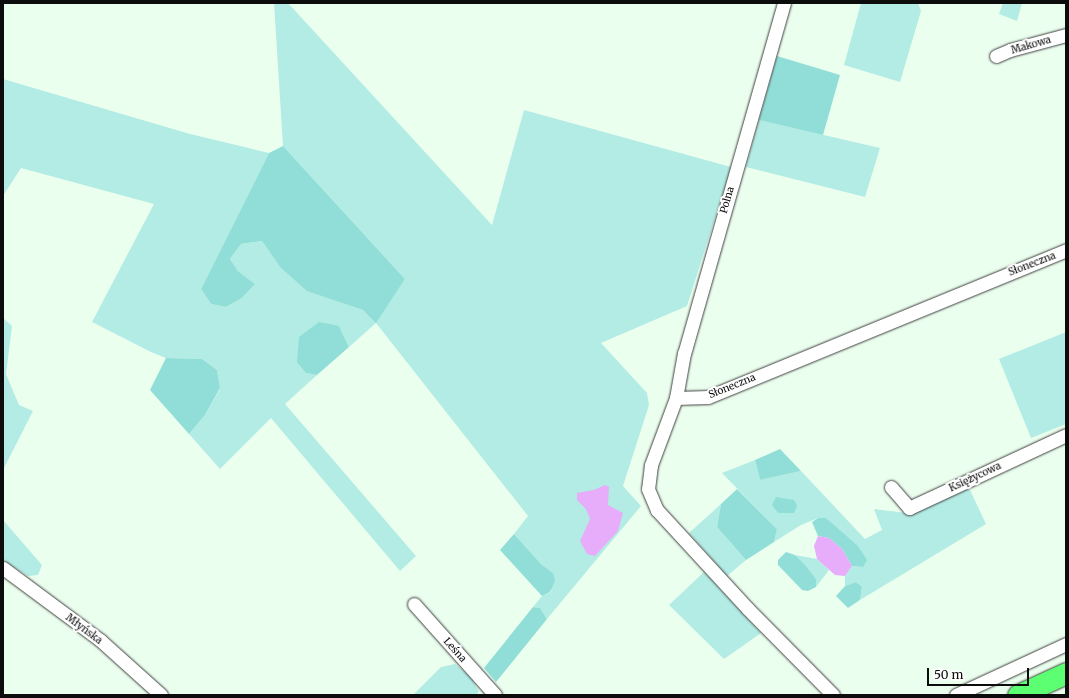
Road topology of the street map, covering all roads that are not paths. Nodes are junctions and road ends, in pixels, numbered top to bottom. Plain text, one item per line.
1 (784, 3) edge
2 (1066, 35) edge
3 (996, 56) dead end
4 (1066, 250) edge
5 (676, 398) junction
6 (1066, 435) edge
7 (891, 487) dead end
8 (3, 568) edge
9 (414, 604) dead end
10 (1066, 644) edge
11 (1066, 672) edge
12 (162, 695) edge
13 (495, 695) edge
14 (833, 695) edge
15 (956, 695) edge
16 (1018, 695) edge

1 - 5 street, Polna
2 - 3 street, Makowa
4 - 5 street, Słoneczna
5 - 14 street
6 - 7 street, Księżycowa
8 - 12 street, Młyńska
9 - 13 street, Leśna
10 - 15 street
11 - 16 main road

